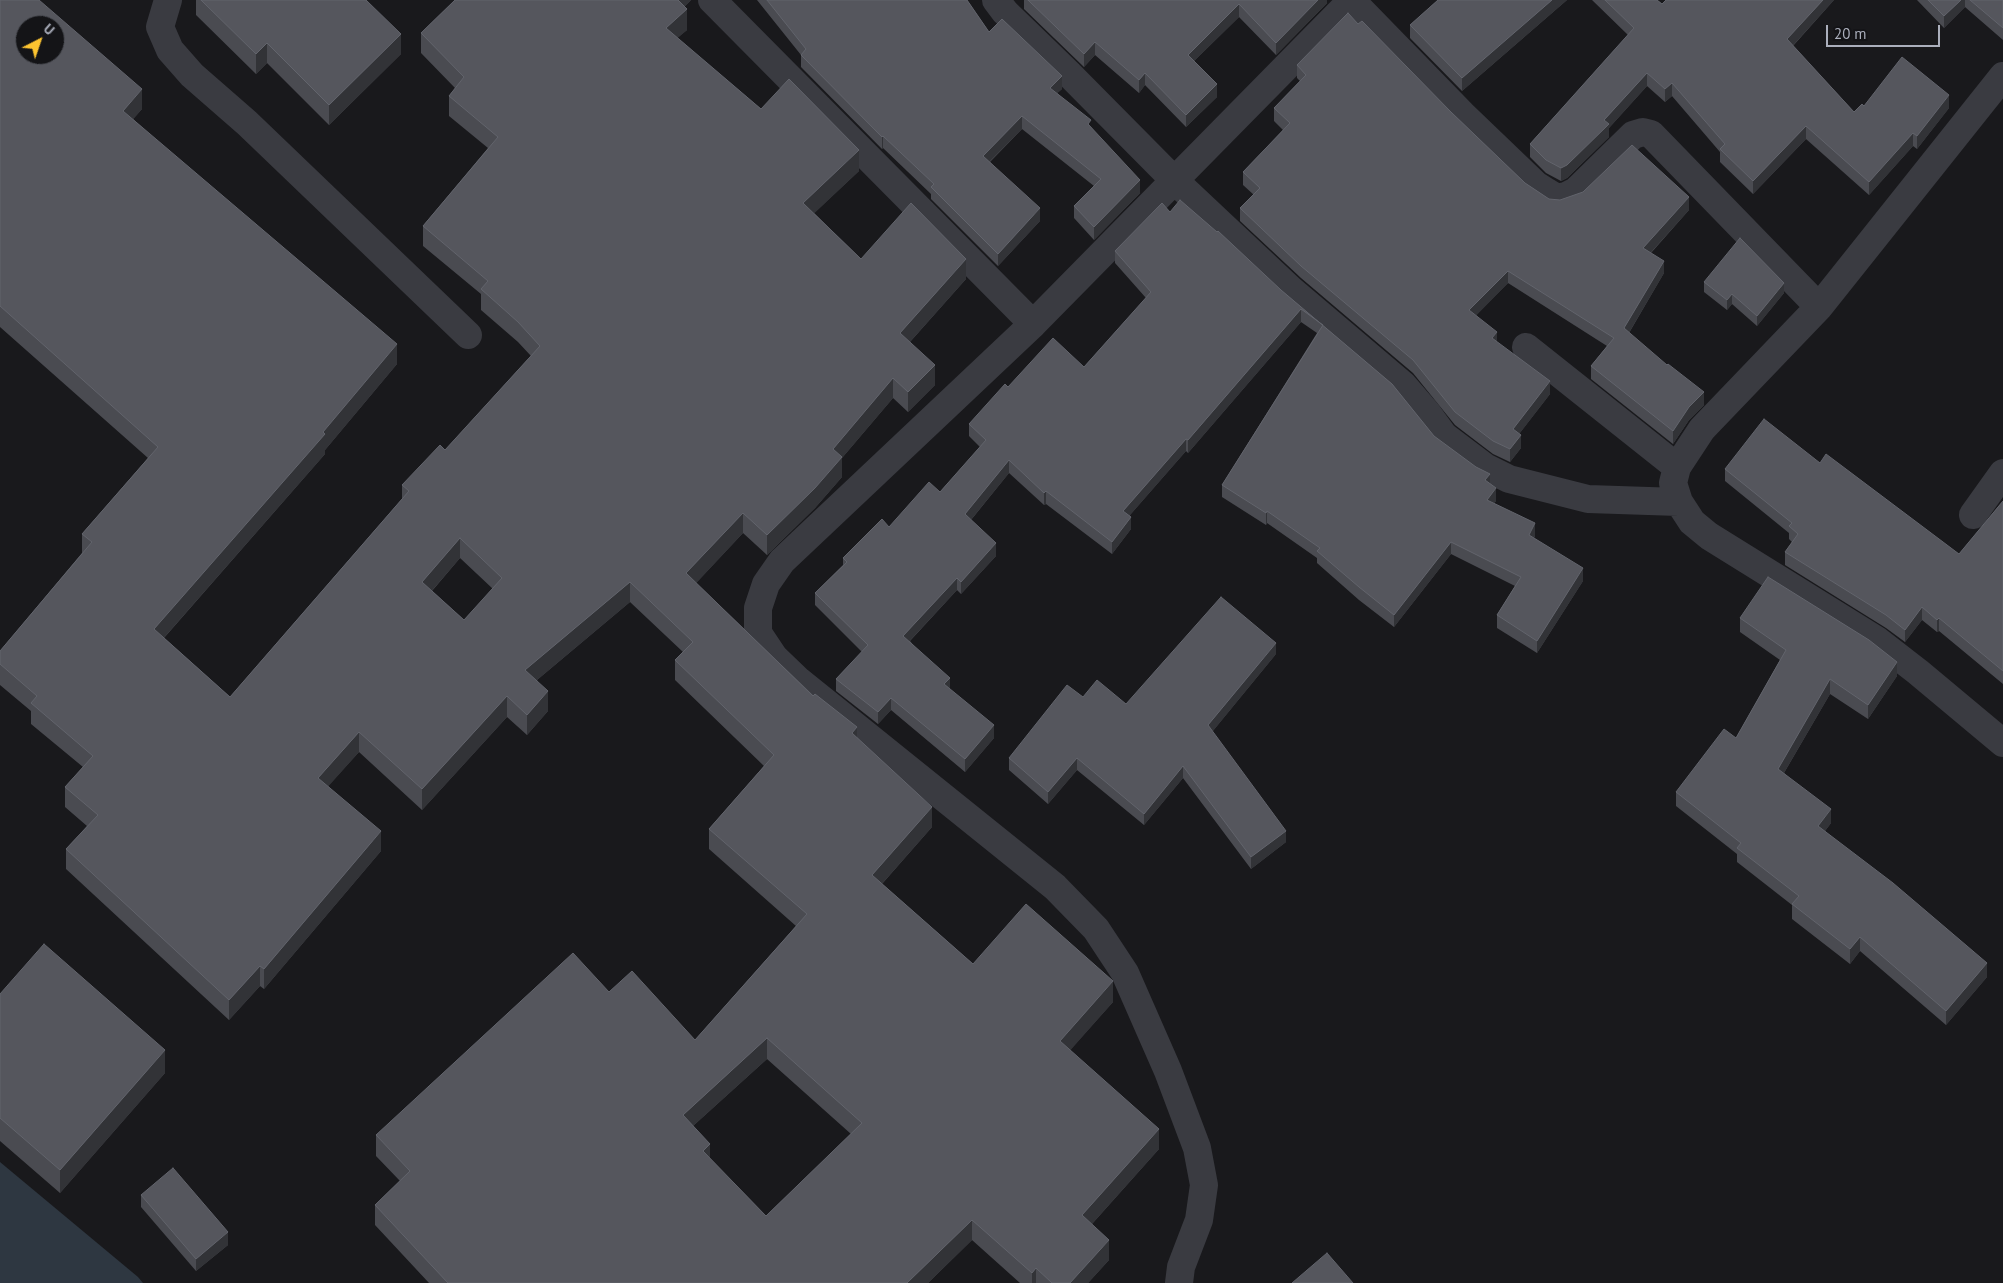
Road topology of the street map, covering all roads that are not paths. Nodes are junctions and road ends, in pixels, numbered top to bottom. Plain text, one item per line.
1 (168, 0) edge
2 (712, 0) edge
3 (996, 0) edge
4 (1352, 0) edge
5 (2003, 76) edge
6 (1174, 180) junction
7 (1819, 307) junction
8 (1033, 324) junction
9 (468, 335) dead end
10 (1526, 347) dead end
11 (1677, 467) junction
12 (2003, 472) edge
13 (1678, 502) junction
14 (1973, 515) dead end
15 (2003, 744) edge
16 (1179, 1283) edge

1 - 9 street
2 - 8 street
3 - 6 street
4 - 6 street
4 - 7 street
5 - 7 street
6 - 8 street
6 - 13 street
7 - 11 street
8 - 16 street
10 - 11 street
11 - 13 street
12 - 14 street
13 - 15 street

